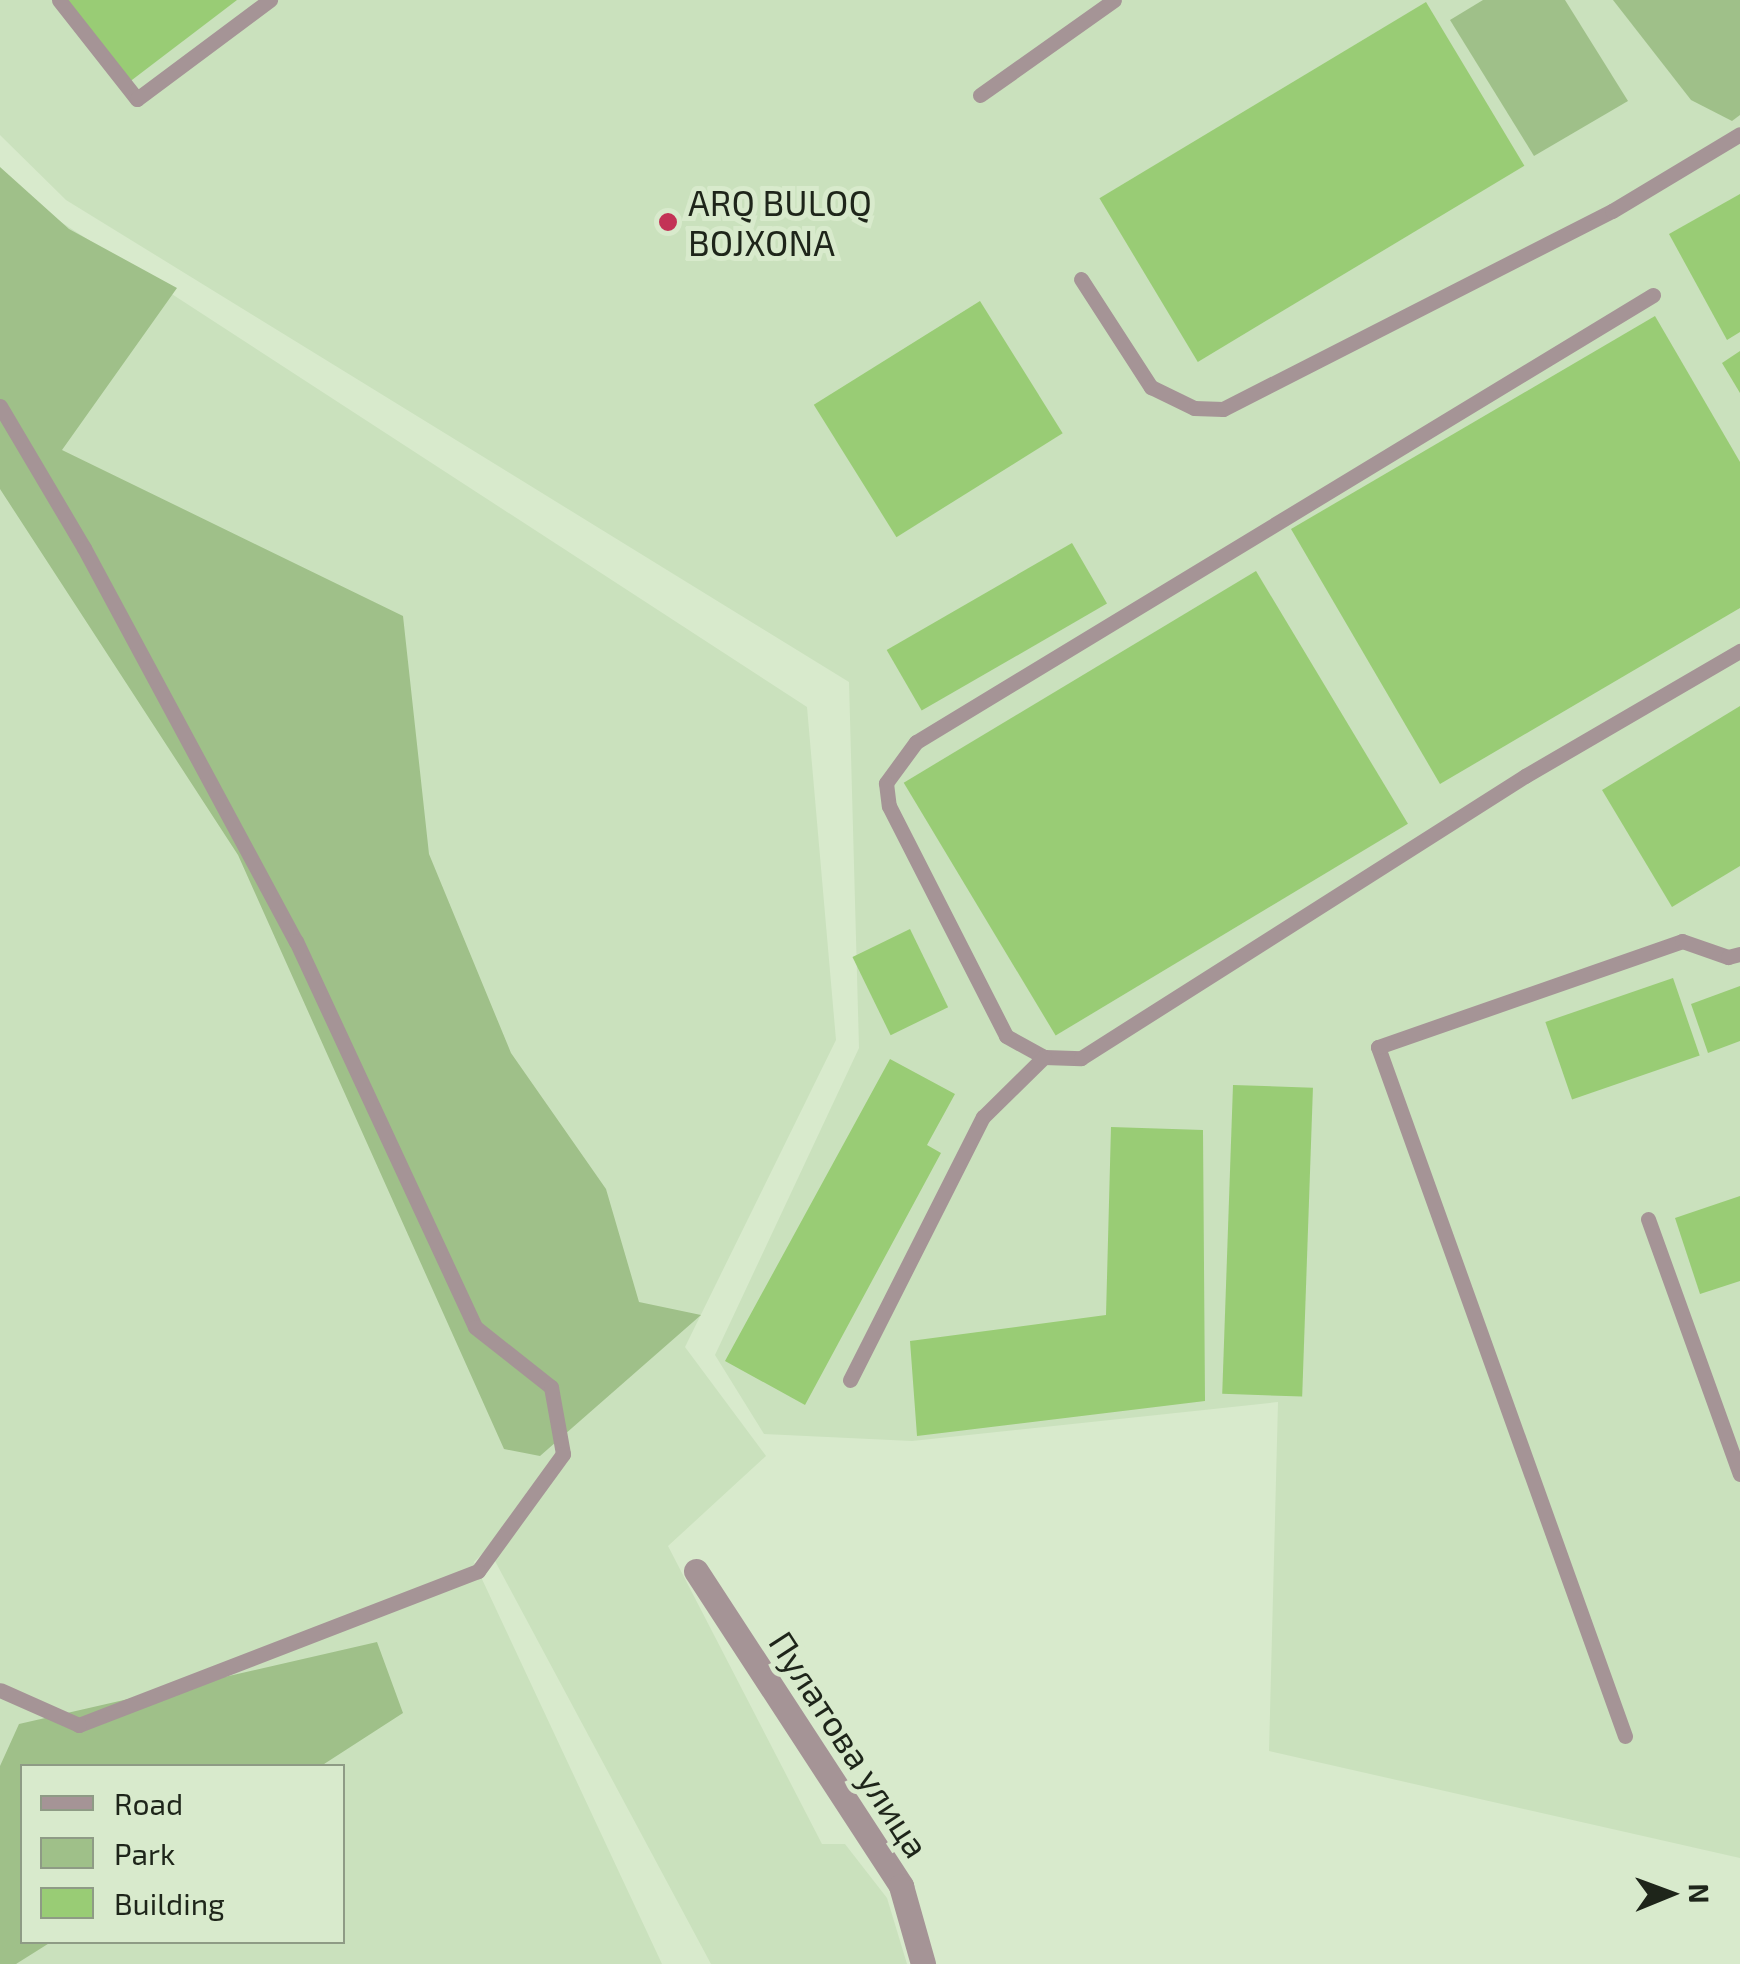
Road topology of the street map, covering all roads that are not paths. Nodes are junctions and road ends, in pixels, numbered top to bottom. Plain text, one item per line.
1 (58, 0) edge
2 (270, 0) edge
3 (1114, 0) edge
4 (980, 95) dead end
5 (1740, 134) edge
6 (1081, 278) dead end
7 (1653, 295) dead end
8 (0, 406) edge
9 (1740, 652) edge
10 (1740, 954) edge
11 (1044, 1057) junction
12 (1648, 1219) dead end
13 (850, 1380) dead end
14 (1740, 1474) edge
15 (696, 1571) dead end
16 (0, 1690) edge
17 (1626, 1736) dead end
18 (923, 1964) edge

1 - 2 lane
3 - 4 lane
5 - 6 lane
7 - 11 lane
8 - 16 lane
9 - 11 lane
10 - 17 lane
11 - 13 lane
12 - 14 lane
15 - 18 street, Пулатова улица

